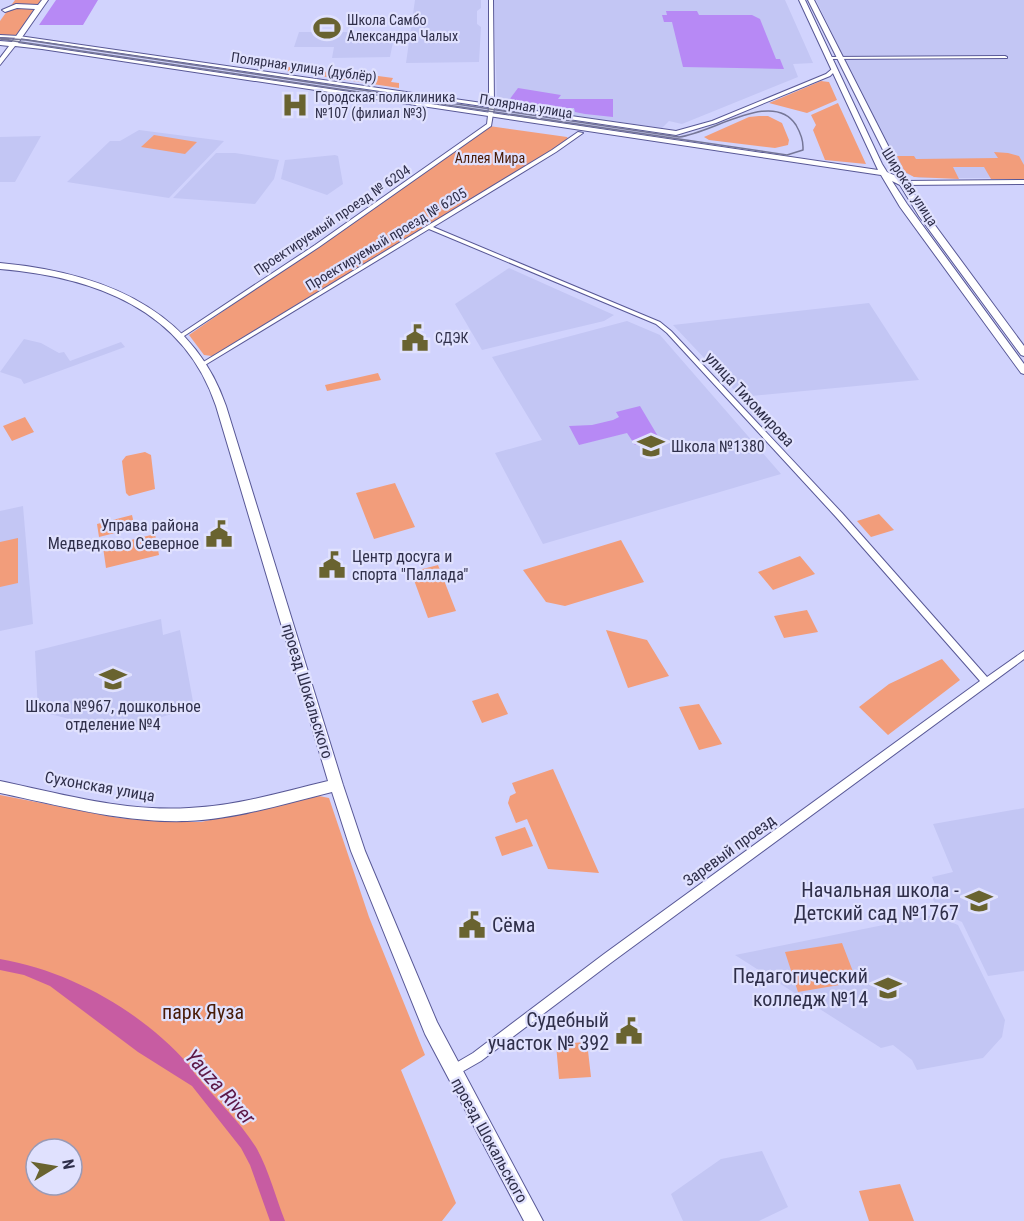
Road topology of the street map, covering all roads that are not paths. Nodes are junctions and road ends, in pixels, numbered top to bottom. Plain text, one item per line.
1 (12, 0) edge
2 (491, 0) edge
3 (802, 0) edge
4 (811, 0) edge
5 (44, 1) edge
6 (39, 9) junction
7 (5, 10) junction
8 (0, 17) edge
9 (0, 36) edge
10 (17, 40) junction
11 (0, 43) edge
12 (0, 51) edge
13 (9, 51) junction
14 (1005, 57) dead end
15 (828, 58) junction
16 (839, 58) junction
17 (0, 63) edge
18 (834, 70) junction
19 (818, 80) junction
20 (842, 89) junction
21 (491, 114) junction
22 (630, 132) junction
23 (580, 133) junction
24 (885, 177) junction
25 (1024, 182) edge
26 (903, 183) junction
27 (428, 227) junction
28 (0, 266) edge
29 (181, 336) junction
30 (1024, 353) edge
31 (203, 364) junction
32 (1024, 371) edge
33 (1024, 654) edge
34 (986, 681) junction
35 (336, 785) junction
36 (0, 787) edge
37 (453, 1072) junction
38 (534, 1221) edge

1 - 5 main road
1 - 7 main road
2 - 21 street
3 - 15 main road, Широкая улица
4 - 16 main road, Широкая улица
5 - 6 main road
6 - 7 main road
6 - 10 main road
7 - 8 main road
9 - 10 street
10 - 11 main road, Полярная улица
10 - 13 main road
10 - 21 main road, Полярная улица
12 - 13 main road, Полярная улица
13 - 17 main road
13 - 21 main road, Полярная улица
14 - 16 street
15 - 16 street
15 - 18 main road, Широкая улица
16 - 26 main road, Широкая улица
18 - 19 street
18 - 20 main road, Широкая улица
19 - 20 street
19 - 22 street
20 - 24 main road, Широкая улица
21 - 22 main road, Полярная улица
21 - 23 main road, Полярная улица
21 - 29 street, Проектируемый проезд № 6204
22 - 24 main road, Полярная улица
23 - 24 main road, Полярная улица
23 - 27 street, Проектируемый проезд № 6205
24 - 26 main road, Полярная улица
24 - 32 main road, Широкая улица
25 - 26 street, Полярная улица
26 - 30 main road, Широкая улица
27 - 31 street, Проектируемый проезд № 6205
27 - 34 street, улица Тихомирова
28 - 29 main road, проезд Шокальского
29 - 31 main road, проезд Шокальского
31 - 35 main road, проезд Шокальского
33 - 34 street, Заревый проезд
34 - 37 street, Заревый проезд
35 - 36 main road, Сухонская улица
35 - 37 main road, проезд Шокальского
37 - 38 main road, проезд Шокальского

